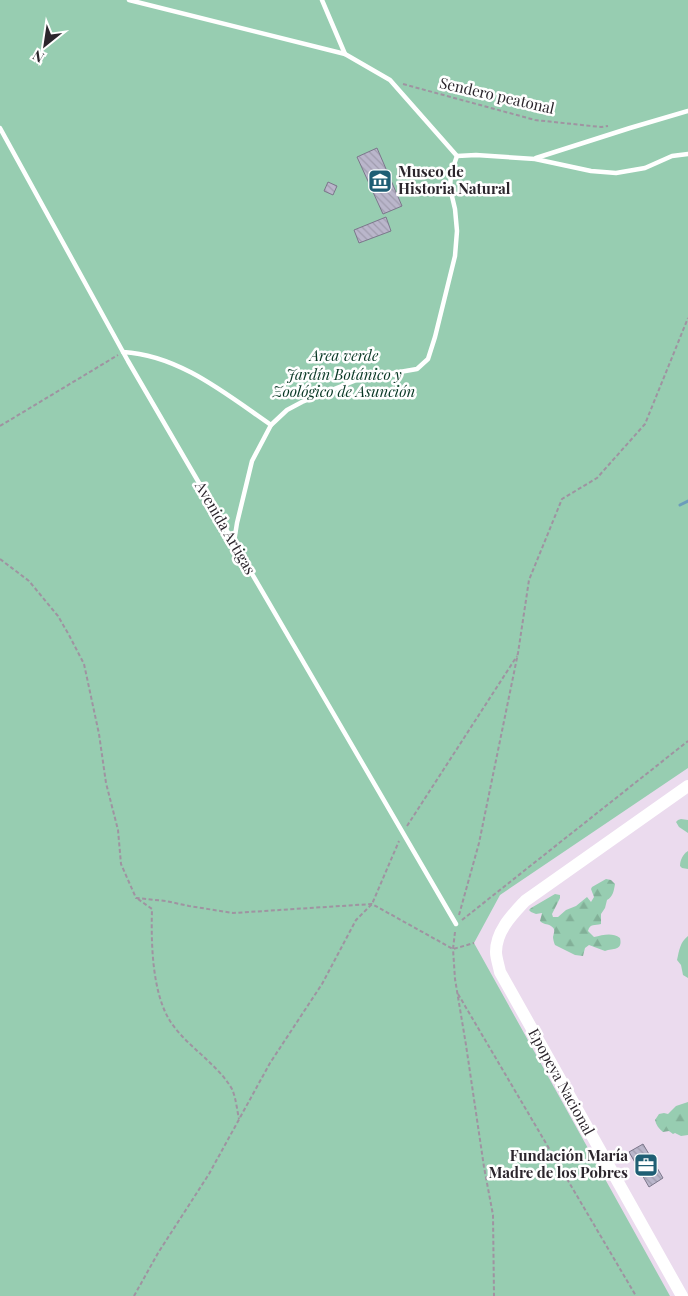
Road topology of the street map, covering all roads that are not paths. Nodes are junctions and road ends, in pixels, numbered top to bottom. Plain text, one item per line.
1 (129, 0) edge
2 (322, 0) edge
3 (345, 54) junction
4 (688, 111) edge
5 (0, 128) edge
6 (688, 154) edge
7 (457, 156) junction
8 (534, 159) junction
9 (123, 352) junction
10 (271, 425) junction
11 (234, 543) junction
12 (688, 786) edge
13 (456, 924) road end
14 (682, 1296) edge

1 - 3 lane
2 - 3 lane
3 - 7 lane
4 - 8 lane
5 - 9 lane, Avenida Artigas
6 - 8 lane
7 - 8 lane
7 - 10 lane
9 - 10 lane
9 - 11 lane, Avenida Artigas
10 - 11 lane
11 - 13 lane, Avenida Artigas
12 - 14 street, Epopeya Nacional

